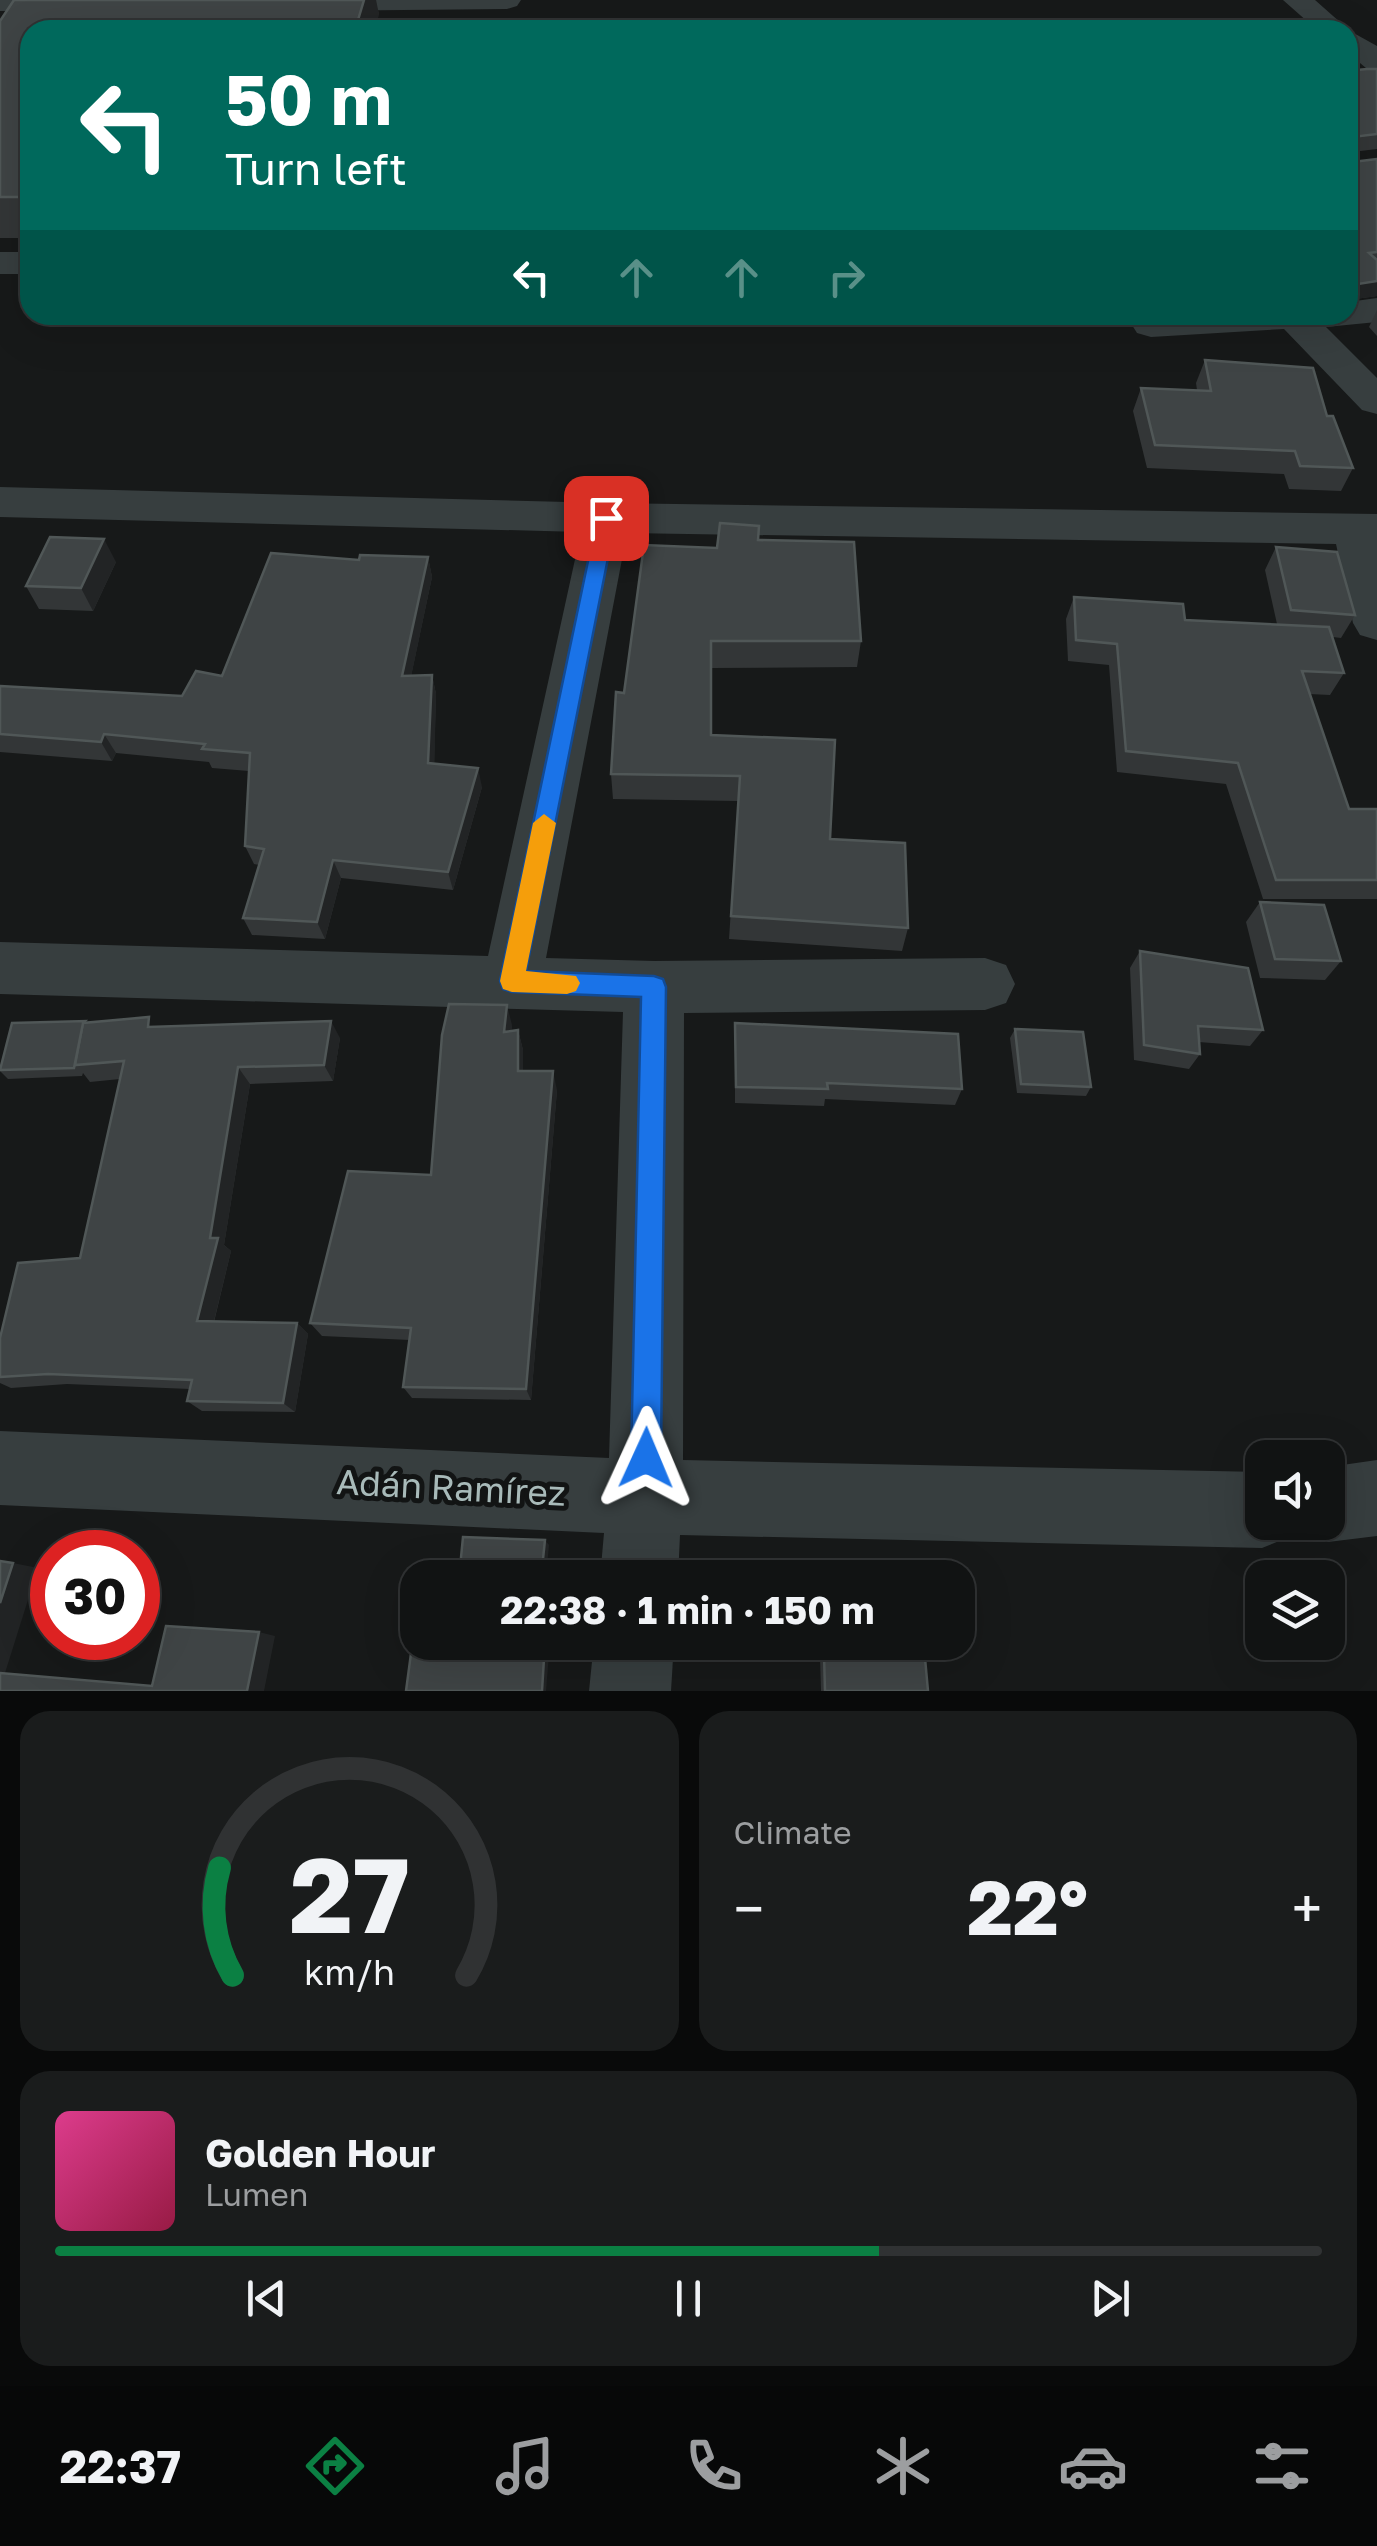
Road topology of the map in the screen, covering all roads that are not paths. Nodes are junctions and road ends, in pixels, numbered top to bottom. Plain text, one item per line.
1 (1297, 0) edge
2 (0, 2) edge
3 (120, 2) edge
4 (279, 2) edge
5 (504, 10) edge
6 (1323, 20) edge
7 (1316, 325) edge
8 (1377, 401) edge
9 (0, 502) edge
10 (606, 518) junction
11 (1366, 529) edge
12 (1377, 622) edge
13 (0, 968) edge
14 (512, 981) junction
15 (985, 984) dead end
16 (654, 987) junction
17 (0, 1468) edge
18 (646, 1498) junction
19 (1377, 1498) edge
20 (1345, 1502) edge
21 (1245, 1510) edge
22 (641, 1560) edge
23 (633, 1660) edge
24 (630, 1691) edge

1 - 6 street
2 - 3 street
4 - 5 street
7 - 8 street
9 - 10 street
10 - 11 street
10 - 14 street
11 - 12 street
13 - 14 street
14 - 16 street
15 - 16 street
16 - 18 street
17 - 18 street, Adán Ramírez
18 - 21 street, Adán Ramírez
18 - 22 street
19 - 20 street
23 - 24 street

